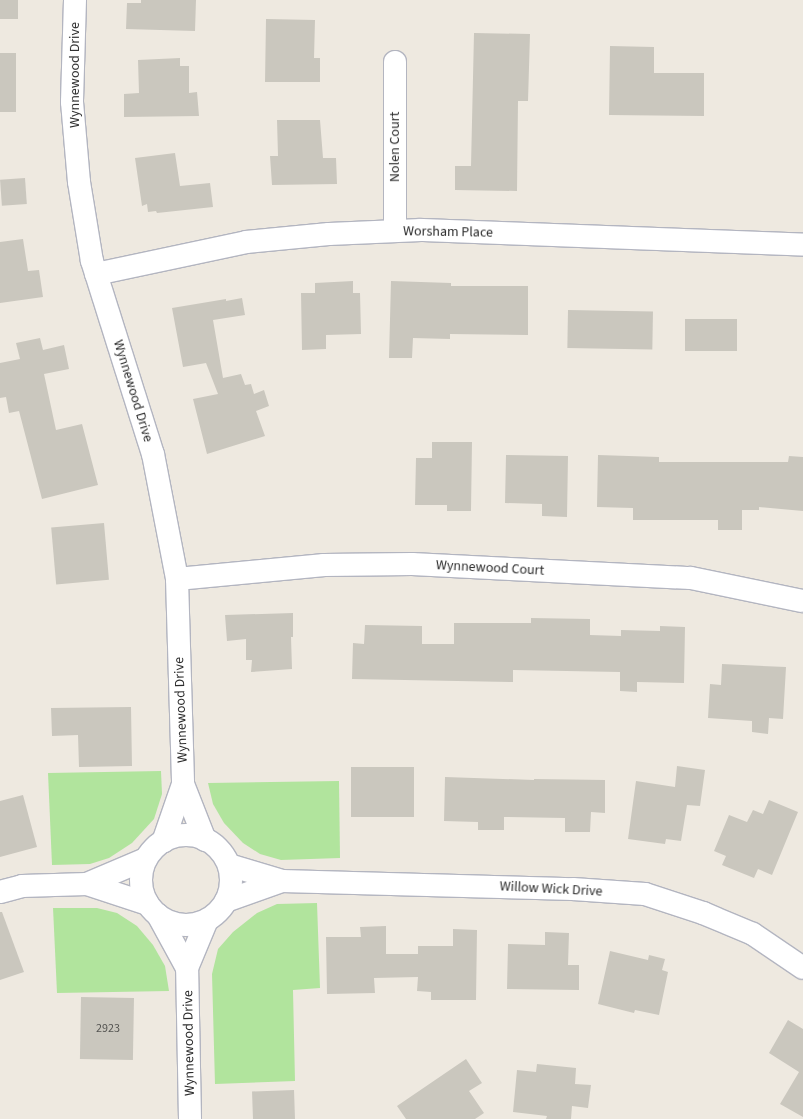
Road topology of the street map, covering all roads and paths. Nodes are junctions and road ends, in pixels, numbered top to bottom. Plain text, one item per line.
1 (75, 0) edge
2 (395, 62) dead end
3 (395, 231) junction
4 (803, 245) edge
5 (96, 274) junction
6 (177, 579) junction
7 (802, 601) dead end
8 (183, 784) junction
9 (205, 840) junction
10 (163, 842) junction
11 (146, 859) junction
12 (229, 865) junction
13 (282, 880) junction
14 (87, 884) junction
15 (0, 892) edge
16 (226, 901) junction
17 (153, 910) junction
18 (206, 920) junction
19 (187, 968) junction
20 (803, 968) edge
21 (190, 1119) edge

1 - 5 street, Wynnewood Drive
2 - 3 street, Nolen Court
3 - 4 street, Worsham Place
3 - 5 street, Worsham Place
5 - 6 street, Wynnewood Drive
6 - 7 street, Wynnewood Court
6 - 8 street, Wynnewood Drive
8 - 9 street, Wynnewood Drive
8 - 10 street, Wynnewood Drive
9 - 10 street, Wynnewood Drive
9 - 12 street, Wynnewood Drive
10 - 11 street, Wynnewood Drive
11 - 14 street
11 - 17 street, Wynnewood Drive
12 - 13 street, Willow Wick Drive
12 - 16 street, Wynnewood Drive
13 - 16 street, Willow Wick Drive
13 - 20 street, Willow Wick Drive
14 - 15 street
14 - 17 street
16 - 18 street, Wynnewood Drive
17 - 18 street, Wynnewood Drive
17 - 19 street, Wynnewood Drive
18 - 19 street, Wynnewood Drive
19 - 21 street, Wynnewood Drive

